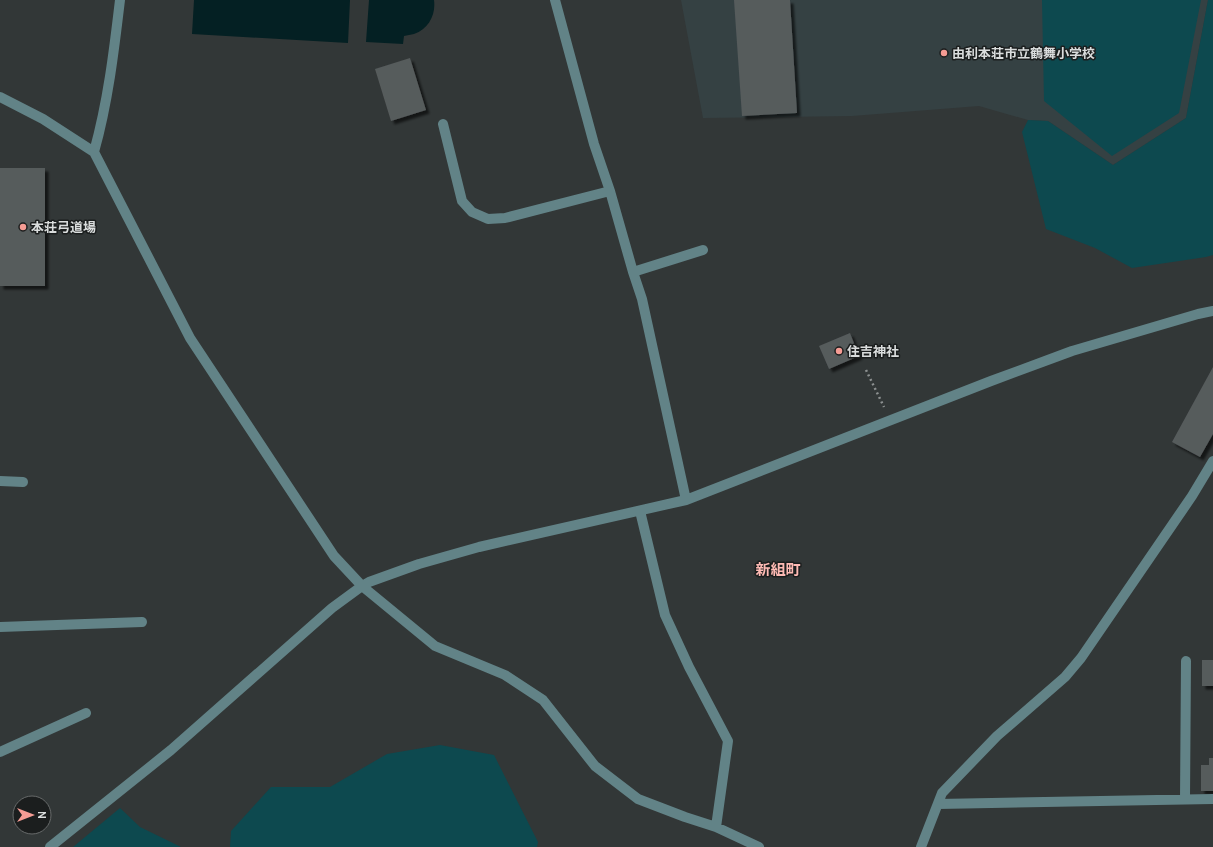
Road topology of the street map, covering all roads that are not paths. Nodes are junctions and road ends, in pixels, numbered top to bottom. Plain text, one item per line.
1 (120, 0) edge
2 (555, 0) edge
3 (0, 97) edge
4 (443, 124) dead end
5 (94, 152) junction
6 (610, 191) junction
7 (703, 250) dead end
8 (633, 272) junction
9 (1213, 312) edge
10 (1213, 461) edge
11 (0, 481) edge
12 (23, 482) dead end
13 (686, 500) junction
14 (640, 511) junction
15 (362, 586) junction
16 (142, 622) dead end
17 (0, 627) edge
18 (1186, 661) dead end
19 (86, 713) dead end
20 (0, 752) edge
21 (1213, 799) edge
22 (1185, 800) junction
23 (938, 804) junction
24 (716, 827) junction
25 (50, 847) edge
26 (759, 847) edge
27 (922, 847) edge

1 - 5 street
2 - 6 street
3 - 5 street
4 - 6 street
5 - 15 street
6 - 8 street
7 - 8 street
8 - 13 street
9 - 13 street
10 - 23 street
11 - 12 street
13 - 14 street
14 - 15 street
14 - 24 street
15 - 24 street
15 - 25 street
16 - 17 street
18 - 22 street
19 - 20 street
21 - 22 street
22 - 23 street
23 - 27 street
24 - 26 street

